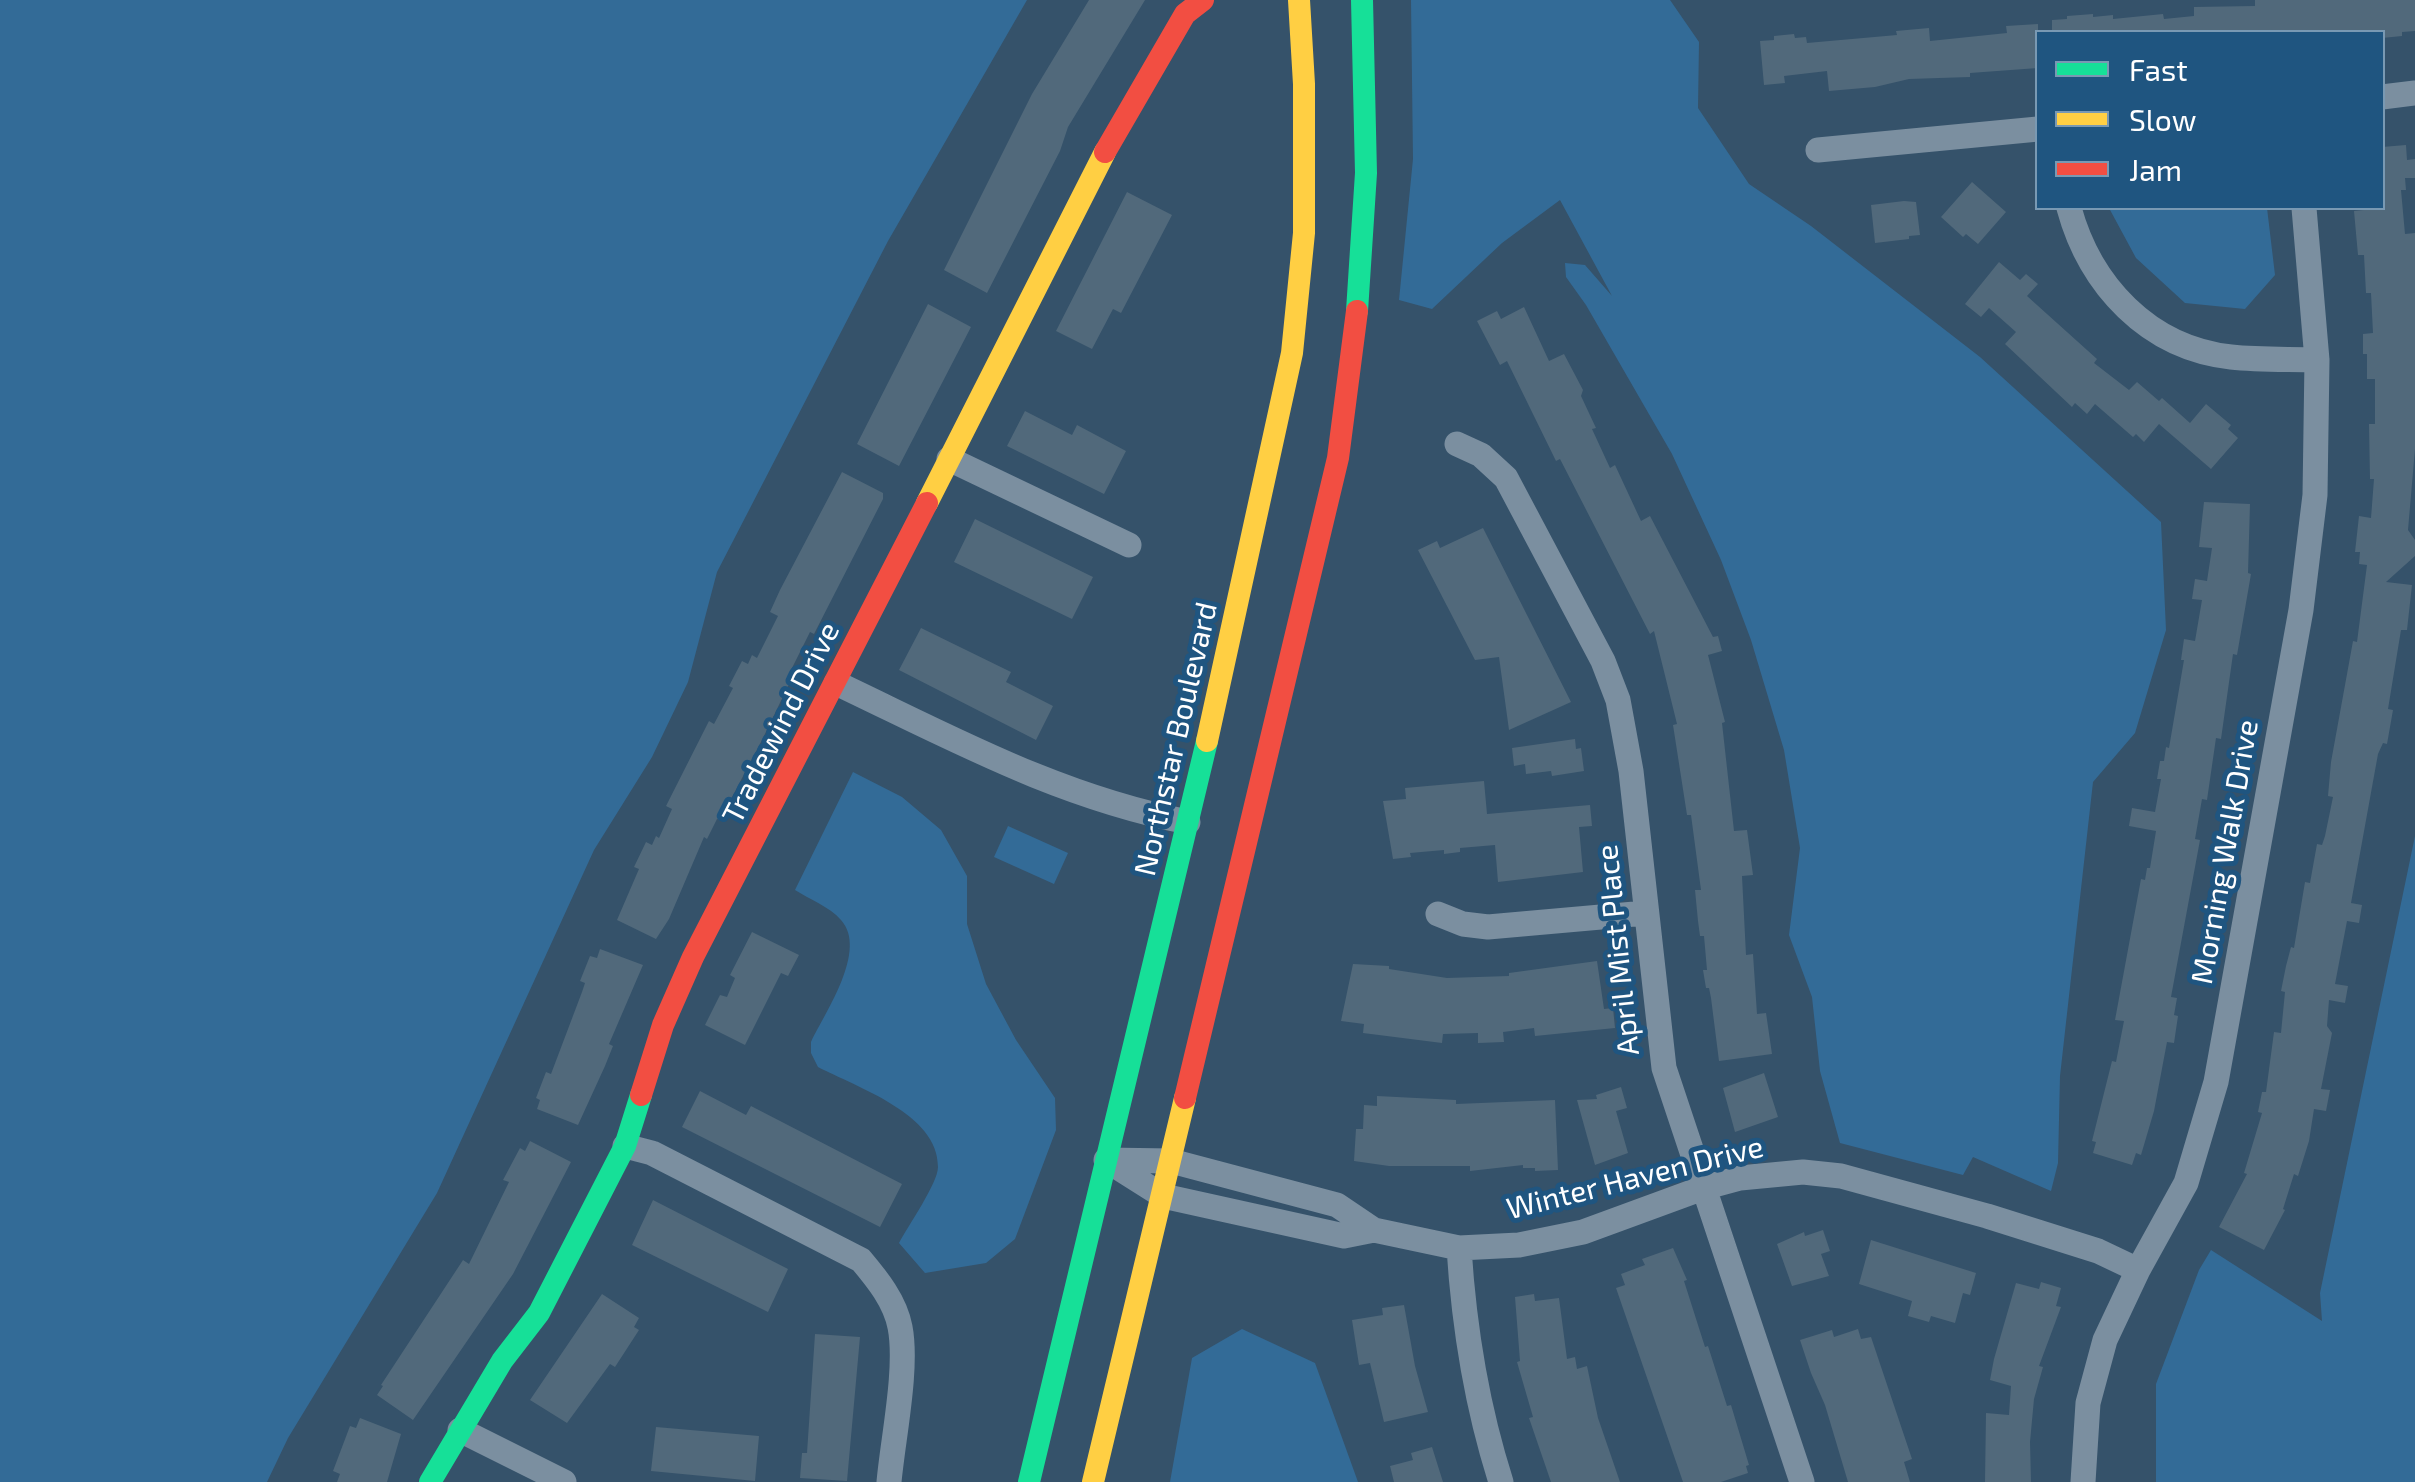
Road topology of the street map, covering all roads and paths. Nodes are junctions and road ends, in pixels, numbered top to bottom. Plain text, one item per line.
1 (1203, 0) edge
2 (1300, 0) edge
3 (1362, 0) edge
4 (2415, 94) edge
5 (2385, 97) edge
6 (2035, 129) edge
7 (1818, 150) dead end
8 (2070, 210) edge
9 (2304, 210) edge
10 (2317, 360) junction
11 (1457, 444) dead end
12 (949, 459) junction
13 (1129, 545) dead end
14 (836, 683) junction
15 (1188, 822) junction
16 (1438, 914) dead end
17 (1646, 914) junction
18 (625, 1146) junction
19 (1106, 1160) junction
20 (1171, 1160) junction
21 (1703, 1188) junction
22 (1163, 1196) junction
23 (1374, 1230) junction
24 (1459, 1248) junction
25 (2138, 1270) junction
26 (460, 1430) junction
27 (430, 1482) edge
28 (564, 1482) edge
29 (889, 1482) edge
30 (1029, 1482) edge
31 (1093, 1482) edge
32 (1501, 1482) edge
33 (1802, 1482) edge
34 (2082, 1482) edge

1 - 12 main road, Tradewind Drive
2 - 15 main road, Northstar Boulevard
3 - 20 main road
4 - 5 street
6 - 7 street
8 - 10 street
9 - 10 street, Morning Walk Drive
10 - 25 street, Morning Walk Drive
11 - 17 street, April Mist Place
12 - 13 street
12 - 14 main road, Tradewind Drive
14 - 15 street
14 - 18 main road, Tradewind Drive
15 - 19 main road, Northstar Boulevard
16 - 17 street
17 - 21 street, April Mist Place
18 - 26 main road, Tradewind Drive
18 - 29 street
19 - 20 street, Winter Haven Drive
19 - 22 street, Winter Haven Drive
19 - 30 main road, Northstar Boulevard
20 - 22 main road
20 - 23 street, Winter Haven Drive
21 - 24 street, Winter Haven Drive
21 - 25 street, Winter Haven Drive
21 - 33 street, April Mist Place
22 - 23 street, Winter Haven Drive
22 - 31 main road
23 - 24 street, Winter Haven Drive
24 - 32 street
25 - 34 street, Morning Walk Drive
26 - 27 main road, Tradewind Drive
26 - 28 street

